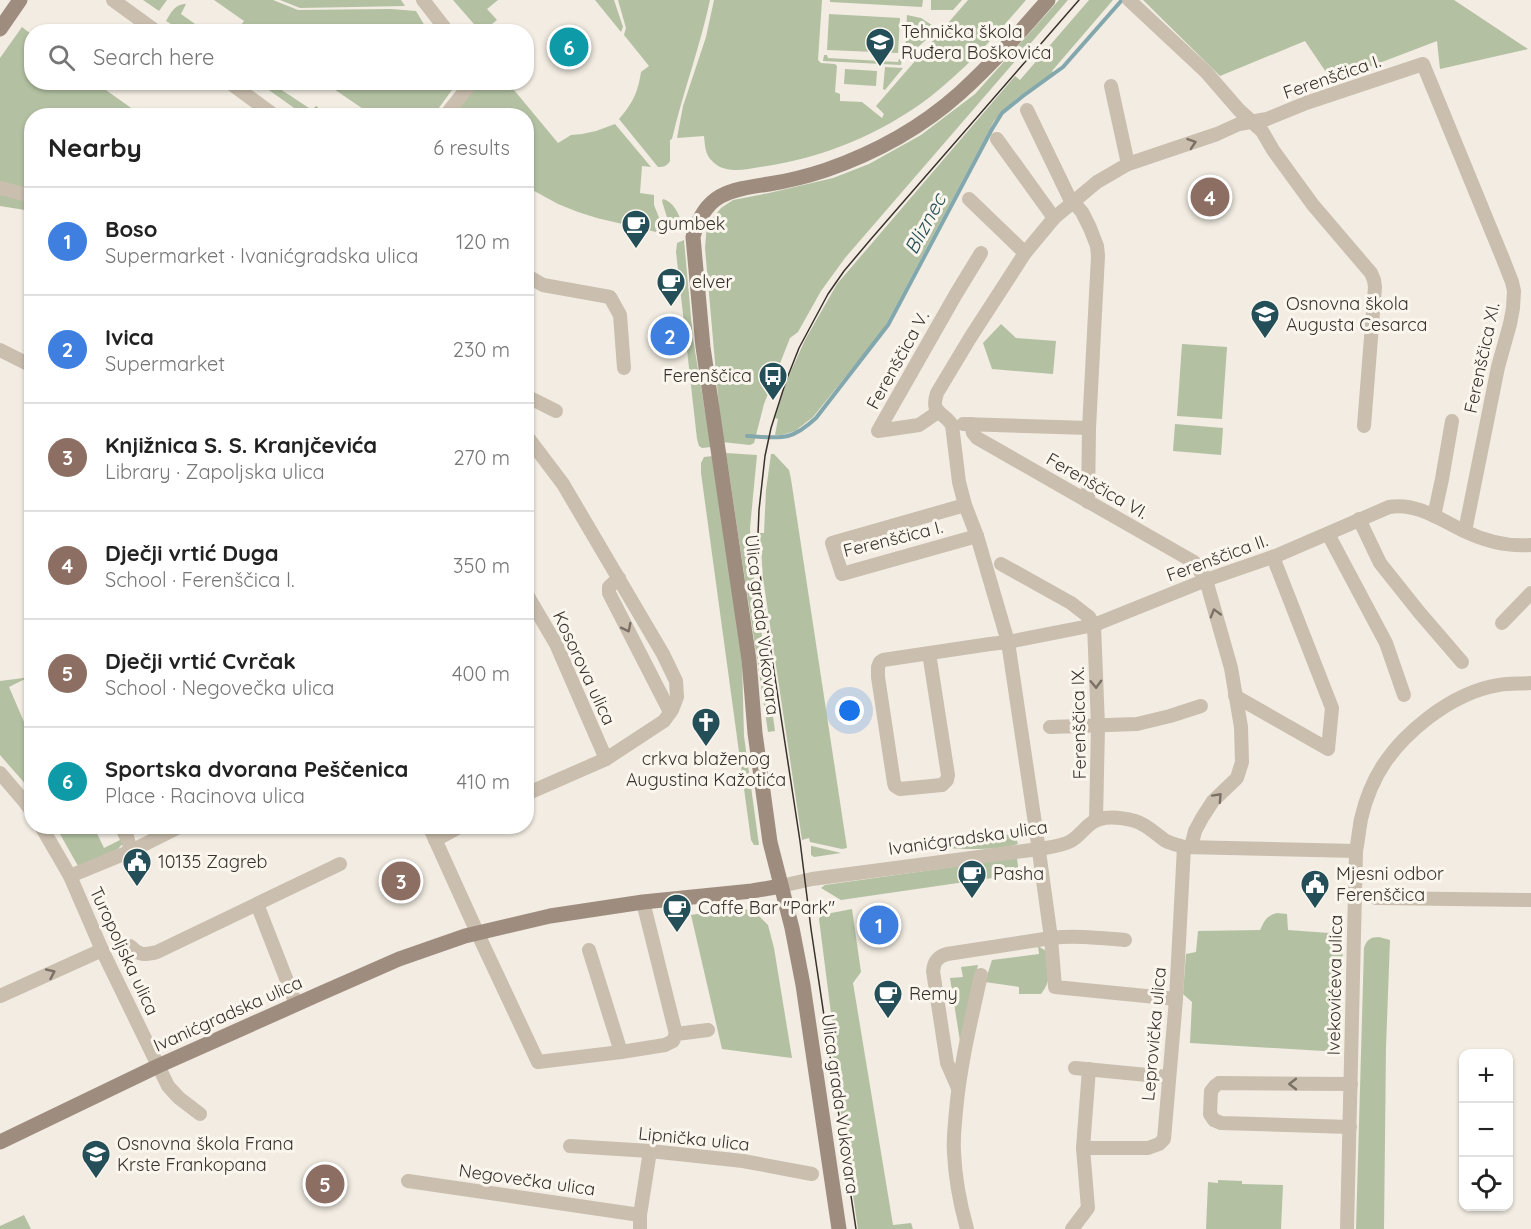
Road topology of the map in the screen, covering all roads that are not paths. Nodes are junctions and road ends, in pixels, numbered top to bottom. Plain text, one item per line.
1 (20, 0) edge
2 (113, 0) edge
3 (423, 0) edge
4 (1048, 0) edge
5 (1131, 2) edge
6 (146, 24) edge
7 (442, 24) edge
8 (0, 29) edge
9 (1423, 64) joint
10 (1111, 86) dead end
11 (240, 90) edge
12 (466, 90) edge
13 (264, 108) edge
14 (451, 108) edge
15 (1027, 110) dead end
16 (1252, 122) junction
17 (997, 139) dead end
18 (1132, 163) junction
19 (0, 188) edge
20 (24, 194) edge
21 (969, 199) dead end
22 (1073, 202) junction
23 (1054, 218) junction
24 (981, 253) dead end
25 (1025, 253) junction
26 (534, 280) edge
27 (1, 353) edge
28 (24, 363) edge
29 (624, 368) dead end
30 (534, 400) edge
31 (556, 411) dead end
32 (938, 412) junction
33 (1452, 421) dead end
34 (971, 424) junction
35 (952, 425) junction
36 (1364, 426) dead end
37 (1089, 428) junction
38 (534, 446) edge
39 (1088, 502) junction
40 (965, 505) junction
41 (1434, 516) junction
42 (1359, 519) junction
43 (1465, 531) junction
44 (1328, 534) junction
45 (976, 536) junction
46 (1531, 545) edge
47 (1273, 557) junction
48 (1001, 564) dead end
49 (618, 578) junction
50 (1206, 580) junction
51 (1531, 593) edge
52 (534, 607) edge
53 (1502, 623) dead end
54 (1094, 626) junction
55 (1008, 642) junction
56 (929, 653) junction
57 (1462, 662) dead end
58 (1531, 683) edge
59 (1404, 695) dead end
60 (1235, 696) junction
61 (1201, 706) dead end
62 (670, 712) junction
63 (1098, 726) junction
64 (1050, 727) dead end
65 (606, 759) junction
66 (0, 773) edge
67 (534, 790) edge
68 (24, 797) edge
69 (1096, 820) junction
70 (46, 834) edge
71 (126, 834) edge
72 (165, 834) edge
73 (432, 834) edge
74 (446, 834) edge
75 (435, 840) junction
76 (1188, 847) junction
77 (1039, 849) junction
78 (131, 851) junction
79 (1356, 851) junction
80 (340, 864) dead end
81 (70, 876) junction
82 (781, 886) junction
83 (1376, 898) dead end
84 (1531, 900) edge
85 (643, 902) junction
86 (257, 904) junction
87 (477, 932) junction
88 (1051, 939) junction
89 (1125, 940) dead end
90 (130, 946) dead end
91 (102, 950) junction
92 (589, 950) dead end
93 (981, 975) dead end
94 (0, 996) edge
95 (1176, 999) junction
96 (296, 1004) junction
97 (708, 1030) dead end
98 (676, 1034) junction
99 (621, 1052) junction
100 (158, 1066) junction
101 (1168, 1077) junction
102 (1351, 1084) junction
103 (958, 1088) junction
104 (200, 1114) dead end
105 (1350, 1127) junction
106 (0, 1142) edge
107 (570, 1146) dead end
108 (1083, 1148) junction
109 (650, 1151) junction
110 (812, 1174) dead end
111 (408, 1181) dead end
112 (640, 1222) edge
113 (839, 1229) edge
114 (967, 1229) edge
115 (1072, 1229) edge
116 (1347, 1229) edge

1 - 8 street
2 - 6 street
3 - 7 street
4 - 82 street, Ulica grada Vukovara
5 - 16 street
9 - 16 street, Ferenščica I.
9 - 43 street, Ferenščica XI.
10 - 18 street
11 - 13 street
12 - 14 street
15 - 22 street
18 -> 16 street, Ferenščica I.
16 - 36 street
17 - 23 street
18 - 22 street, Ferenščica I.
19 - 20 street
21 - 25 street
22 - 23 street, Ferenščica I.
22 - 37 street
23 - 25 street, Ferenščica I.
24 - 32 street, Ferenščica V.
25 - 32 street, Ferenščica I.
26 - 29 street
27 - 28 street
30 - 31 street
32 - 35 street
33 - 41 street
34 - 35 street
34 - 37 street
34 - 39 street, Ferenščica VI.
35 - 40 street
37 - 39 street
38 - 49 street
39 - 50 street, Ferenščica VI.
40 - 45 street
40 - 45 street, Ferenščica I.
41 - 42 street, Ferenščica II.
41 - 43 street, Ferenščica II.
42 - 44 street, Ferenščica II.
42 - 57 street
43 - 46 street, Ferenščica II.
44 - 47 street, Ferenščica II.
44 - 59 street
45 - 55 street
47 - 50 street, Ferenščica II.
47 - 60 street
48 - 54 street
49 - 62 street
49 -> 62 street
50 - 54 street, Ferenščica II.
60 -> 50 street, Leprovička ulica
51 - 53 street
52 - 65 street, Kosorova ulica
54 - 55 street, Ferenščica II.
54 -> 63 street, Ferenščica IX.
55 - 56 street
55 - 77 street
56 - 56 street
58 - 79 street, Ivekovićeva ulica
76 -> 60 street, Leprovička ulica
61 - 63 street
62 - 65 street, Kosorova ulica
63 - 64 street
63 - 69 street, Ferenščica IX.
65 - 67 street, Kosorova ulica
66 - 68 street
69 - 76 street
69 - 77 street, Ivanićgradska ulica
70 - 81 street, Turopoljska ulica
71 - 78 street
72 - 78 street
73 - 75 street
74 - 75 street
75 - 87 street
76 - 79 street
76 - 95 street, Leprovička ulica
77 - 82 street, Ivanićgradska ulica
77 - 88 street
78 - 81 street
79 - 102 street, Ivekovićeva ulica
80 - 86 street
81 - 91 street, Turopoljska ulica
82 - 85 street, Ivanićgradska ulica
82 - 113 street, Ulica grada Vukovara
83 - 84 street
85 - 87 street, Ivanićgradska ulica
85 - 98 street
86 - 90 street
86 - 96 street
87 - 96 street, Ivanićgradska ulica
87 - 99 street
88 - 89 street
88 - 95 street
88 - 103 street
94 -> 91 street
91 - 100 street, Turopoljska ulica
92 - 99 street
93 - 103 street
95 - 101 street, Leprovička ulica
96 - 100 street, Ivanićgradska ulica
97 - 98 street
98 - 99 street
100 - 104 street, Turopoljska ulica
100 - 106 street, Ivanićgradska ulica
101 - 108 street, Leprovička ulica
101 - 108 street
102 - 105 street, Ivekovićeva ulica
102 -> 105 street
103 - 114 street
105 - 116 street, Ivekovićeva ulica
107 - 109 street, Lipnička ulica
108 - 115 street
109 - 110 street, Lipnička ulica
109 - 112 street
111 - 112 street, Negovečka ulica

